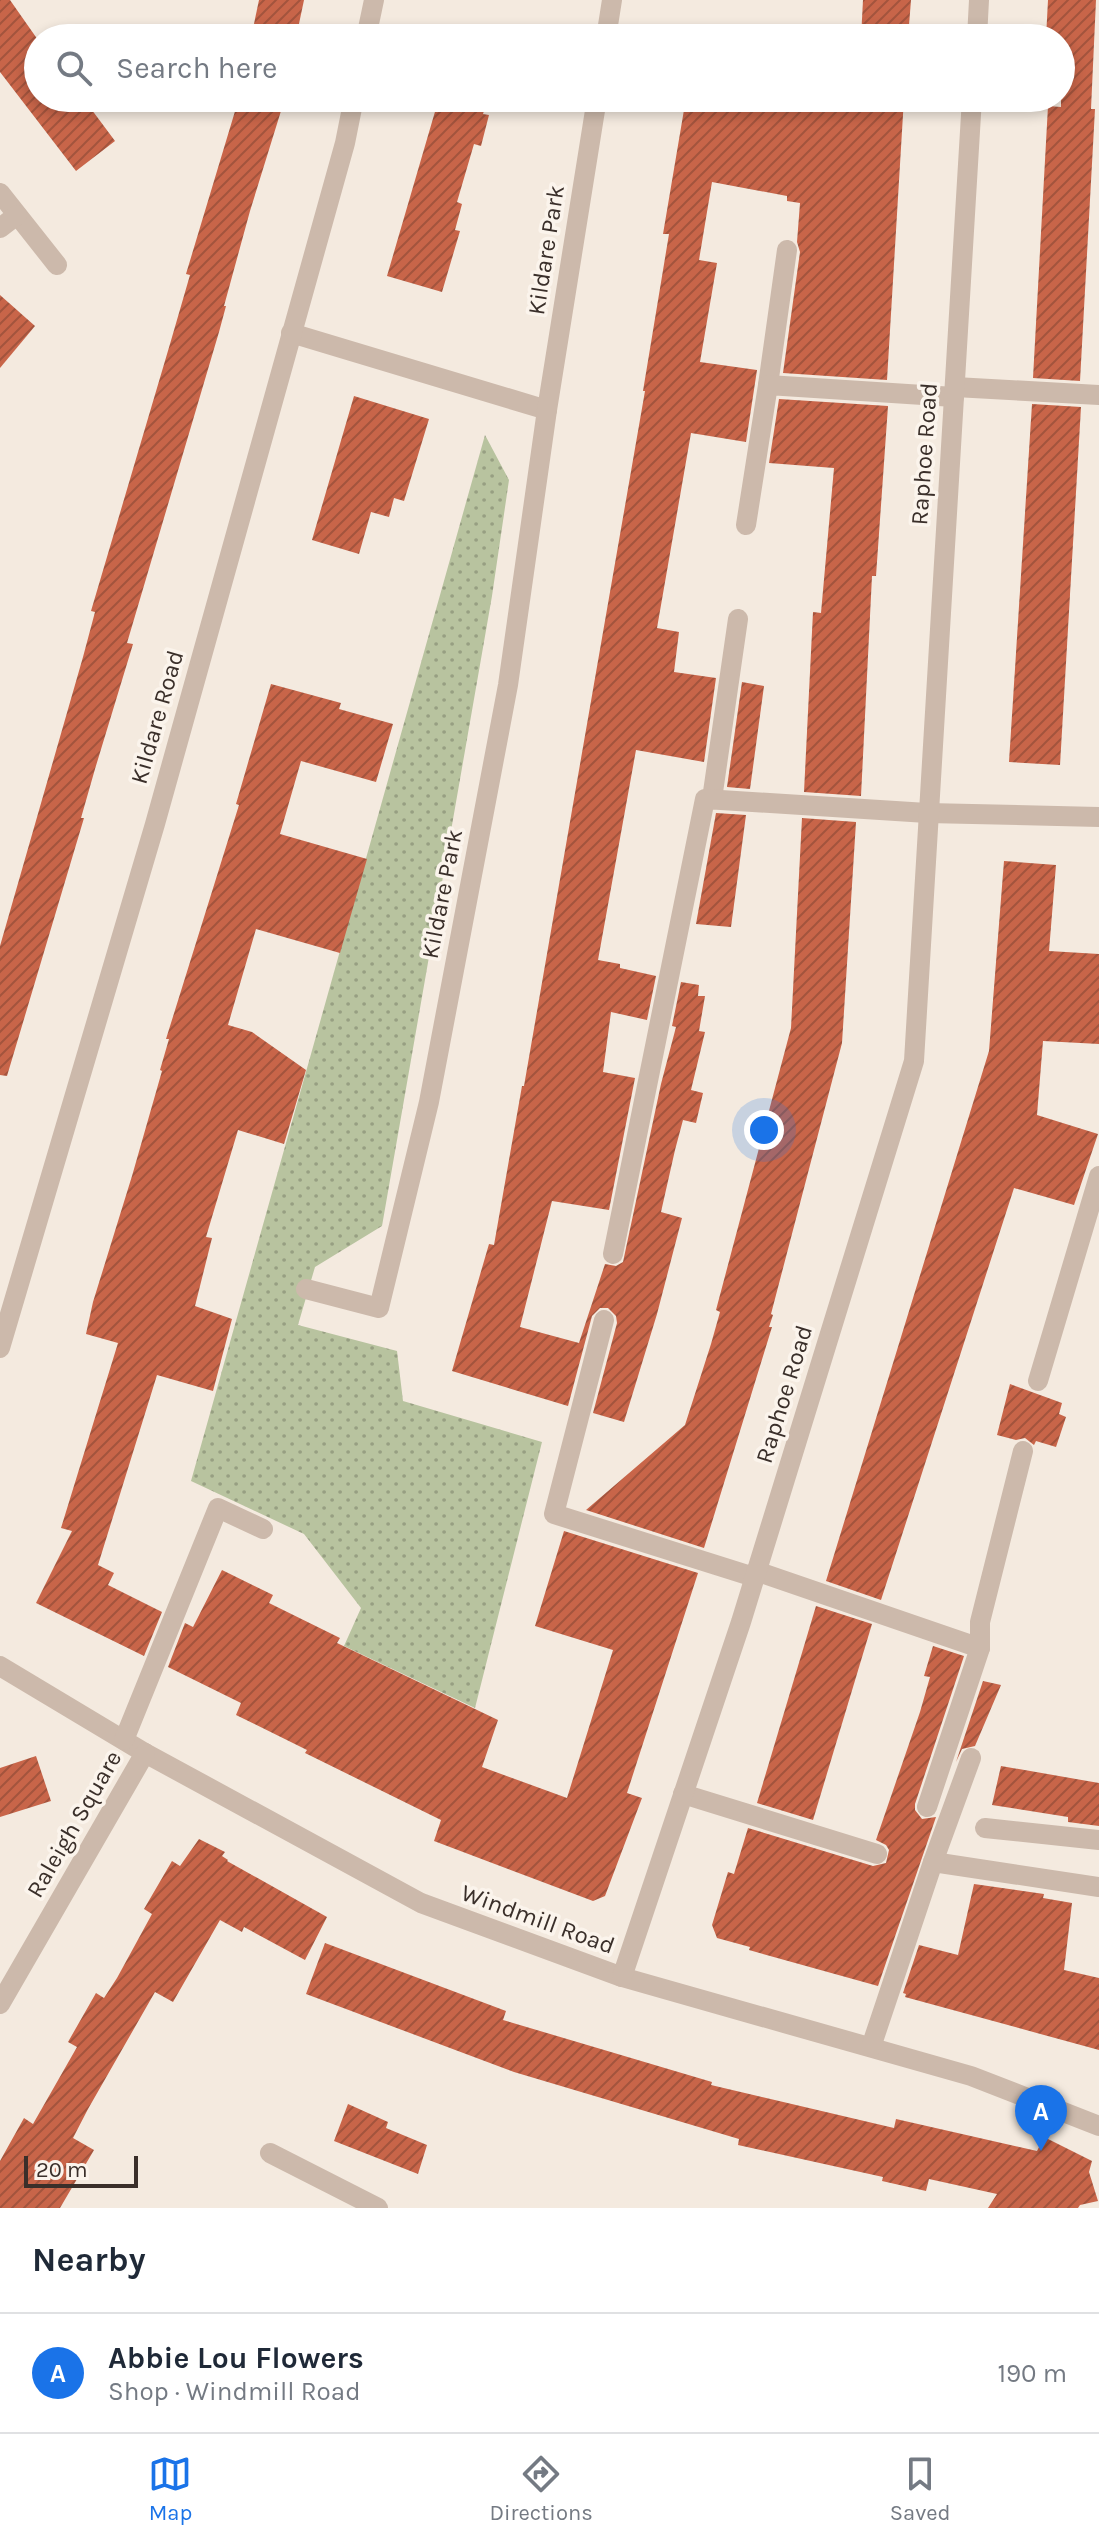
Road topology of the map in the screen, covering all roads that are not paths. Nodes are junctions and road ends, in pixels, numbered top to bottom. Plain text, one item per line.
1 (374, 0) edge
2 (612, 0) edge
3 (979, 0) edge
4 (369, 24) edge
5 (608, 24) edge
6 (978, 24) edge
7 (351, 112) edge
8 (595, 112) edge
9 (971, 112) edge
10 (0, 193) edge
11 (17, 215) junction
12 (0, 228) edge
13 (787, 250) dead end
14 (57, 265) dead end
15 (291, 333) junction
16 (768, 385) junction
17 (954, 392) junction
18 (1099, 395) edge
19 (547, 410) junction
20 (746, 525) dead end
21 (738, 619) dead end
22 (712, 799) junction
23 (927, 813) junction
24 (1099, 817) edge
25 (1099, 1176) edge
26 (613, 1254) dead end
27 (306, 1289) dead end
28 (604, 1320) dead end
29 (0, 1348) edge
30 (1038, 1381) dead end
31 (1023, 1451) dead end
32 (263, 1529) dead end
33 (755, 1574) junction
34 (980, 1648) junction
35 (0, 1666) edge
36 (124, 1740) junction
37 (145, 1753) junction
38 (971, 1758) dead end
39 (683, 1794) junction
40 (927, 1807) dead end
41 (985, 1828) dead end
42 (1099, 1840) edge
43 (877, 1854) dead end
44 (933, 1862) junction
45 (1099, 1887) edge
46 (622, 1977) junction
47 (0, 2004) edge
48 (871, 2047) junction
49 (1099, 2126) edge
50 (270, 2153) dead end
51 (378, 2208) edge

1 - 4 street
2 - 5 street
3 - 6 street
7 - 15 street, Kildare Road
8 - 19 street, Kildare Park
9 - 17 street, Raphoe Road
10 - 11 street
11 - 12 street
11 - 14 street
13 - 16 street
15 - 19 street
15 - 29 street, Kildare Road
16 - 17 street
16 - 20 street
17 - 18 street
17 - 23 street, Raphoe Road
19 - 27 street, Kildare Park
21 - 22 street
22 - 23 street
22 - 26 street
23 - 24 street
23 - 33 street, Raphoe Road
25 - 30 street
28 - 33 street
31 - 34 street
32 - 36 street
33 - 34 street
33 - 39 street, Raphoe Road
34 - 40 street
35 - 36 street, Windmill Road
36 - 37 street, Windmill Road
37 - 46 street, Windmill Road
37 - 47 street, Raleigh Square
38 - 44 street
39 - 43 street
39 - 46 street, Raphoe Road
41 - 42 street
44 - 45 street
44 - 48 street
46 - 48 street, Windmill Road
48 - 49 street, Windmill Road
50 - 51 street

